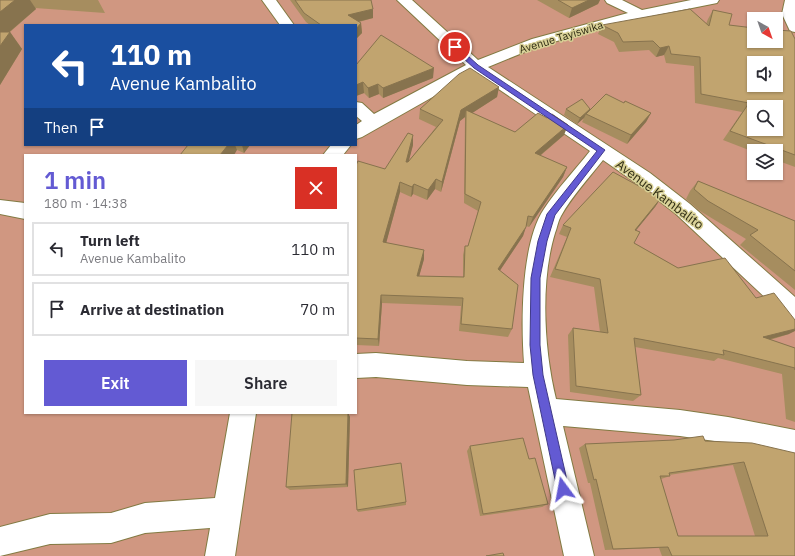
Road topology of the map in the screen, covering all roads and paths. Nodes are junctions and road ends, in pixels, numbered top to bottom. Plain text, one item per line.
1 (269, 0) edge
2 (404, 0) edge
3 (612, 0) edge
4 (712, 0) edge
5 (792, 0) edge
6 (640, 14) junction
7 (792, 15) edge
8 (287, 24) edge
9 (795, 28) edge
10 (476, 66) junction
11 (357, 108) edge
12 (373, 122) junction
13 (357, 132) edge
14 (341, 146) edge
15 (602, 150) junction
16 (333, 154) edge
17 (0, 206) edge
18 (24, 211) edge
19 (795, 311) edge
20 (357, 366) edge
21 (538, 375) junction
22 (546, 411) junction
23 (243, 414) edge
24 (795, 444) edge
25 (226, 511) junction
26 (0, 542) edge
27 (220, 556) edge
28 (579, 556) edge

1 - 8 street
2 - 10 street, Avenue Kambalito
3 - 6 street
4 - 6 street, Avenue Tayiswika
5 - 7 street
6 - 10 street, Avenue Tayiswika
7 - 9 street
10 - 12 street, Avenue Tayiswika
10 - 15 street, Avenue Kambalito
11 - 12 street
12 - 13 street, Avenue Tayiswika
14 - 16 street
15 - 19 street, Avenue Kambalito
15 - 21 street
17 - 18 street
20 - 21 street
21 - 22 street
22 - 24 street
22 - 28 street
23 - 25 street
25 - 26 street
25 - 27 street

